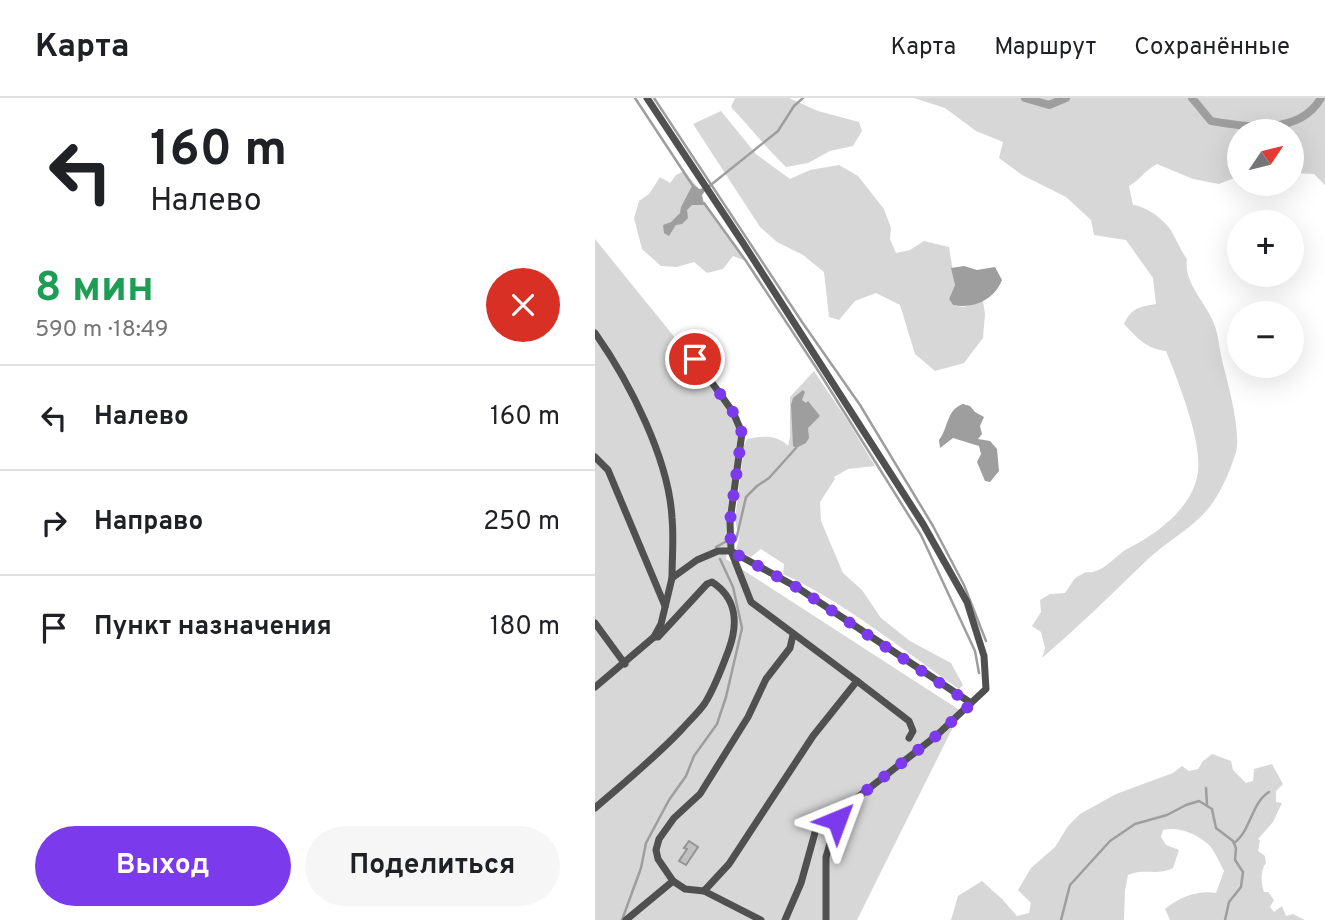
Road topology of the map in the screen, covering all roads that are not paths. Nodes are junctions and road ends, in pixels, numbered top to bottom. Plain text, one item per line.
1 (647, 98) edge
2 (595, 333) edge
3 (695, 359) dead end
4 (595, 457) edge
5 (731, 551) junction
6 (672, 578) junction
7 (665, 607) junction
8 (595, 623) edge
9 (793, 635) junction
10 (654, 638) junction
11 (625, 664) junction
12 (857, 681) junction
13 (595, 687) edge
14 (971, 704) junction
15 (909, 738) dead end
16 (595, 808) edge
17 (816, 829) dead end
18 (673, 881) junction
19 (704, 891) junction
20 (626, 920) edge
21 (761, 920) edge
22 (785, 920) edge
23 (826, 920) edge

1 - 14 street
2 - 6 street
3 - 5 street
4 - 7 street
5 - 6 street
5 - 9 street
5 - 14 street
6 - 7 street
7 - 10 street
8 - 11 street
9 - 12 street
9 - 18 street
10 - 11 street
10 - 16 street
11 - 13 street
12 - 15 street
12 - 19 street
14 - 23 street
17 - 22 street
18 - 19 street
18 - 20 street
19 - 21 street

